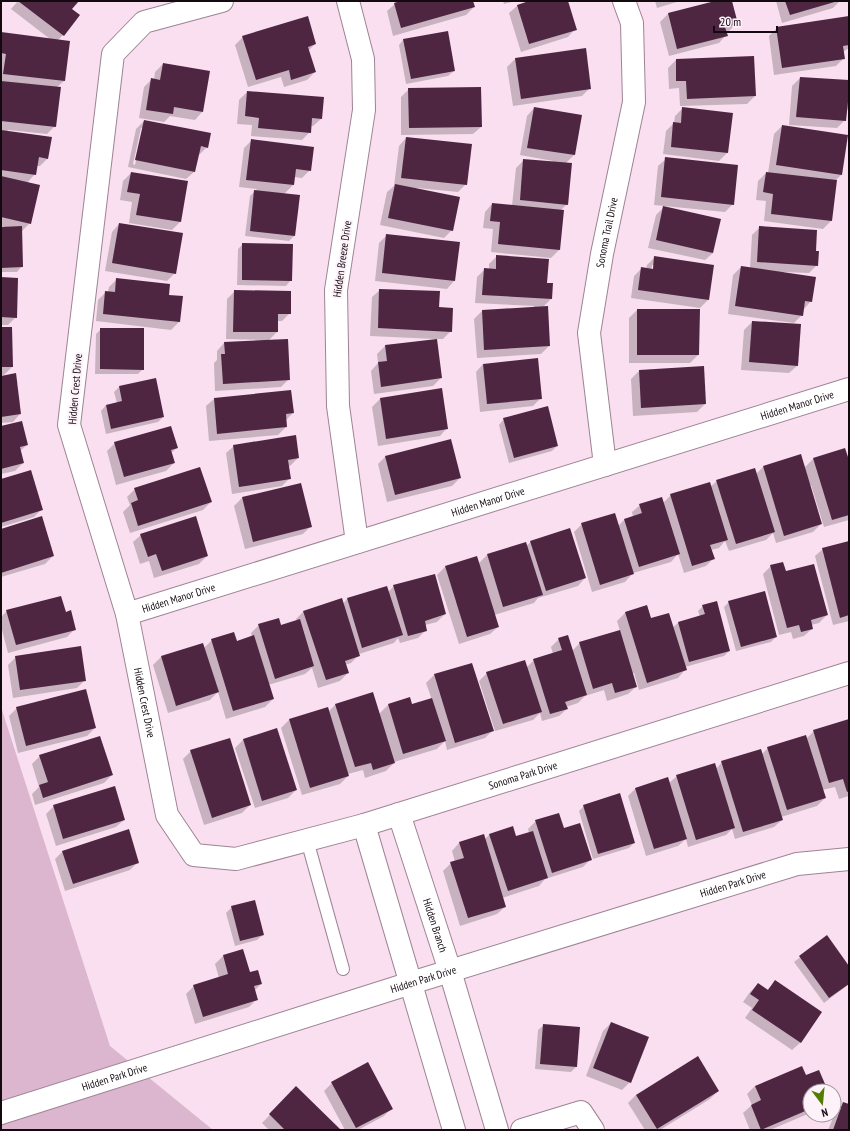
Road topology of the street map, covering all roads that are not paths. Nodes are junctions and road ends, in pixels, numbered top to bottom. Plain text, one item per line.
1 (222, 1) edge
2 (348, 1) edge
3 (624, 1) edge
4 (849, 389) edge
5 (605, 465) junction
6 (357, 542) junction
7 (127, 614) junction
8 (849, 673) edge
9 (400, 814) junction
10 (364, 825) junction
11 (307, 840) junction
12 (194, 855) joint
13 (849, 859) edge
14 (343, 969) dead end
15 (450, 971) junction
16 (411, 983) junction
17 (1, 1113) edge
18 (454, 1130) edge
19 (497, 1130) edge
20 (522, 1130) edge
21 (593, 1130) edge

1 - 7 street, Hidden Crest Drive
2 - 6 street, Hidden Breeze Drive
3 - 5 street, Sonoma Trail Drive
4 - 5 street, Hidden Manor Drive
5 - 6 street, Hidden Manor Drive
6 - 7 street, Hidden Manor Drive
7 - 12 street, Hidden Crest Drive
8 - 9 street, Sonoma Park Drive
9 - 10 street, Sonoma Park Drive
9 - 15 street, Hidden Branch
10 - 11 street, Sonoma Park Drive
10 - 16 street
11 - 12 street, Sonoma Park Drive
11 - 14 lane
13 - 15 street, Hidden Park Drive
15 - 16 street, Hidden Park Drive
15 - 19 street, Hidden Branch
16 - 17 street, Hidden Park Drive
16 - 18 street
20 - 21 street

